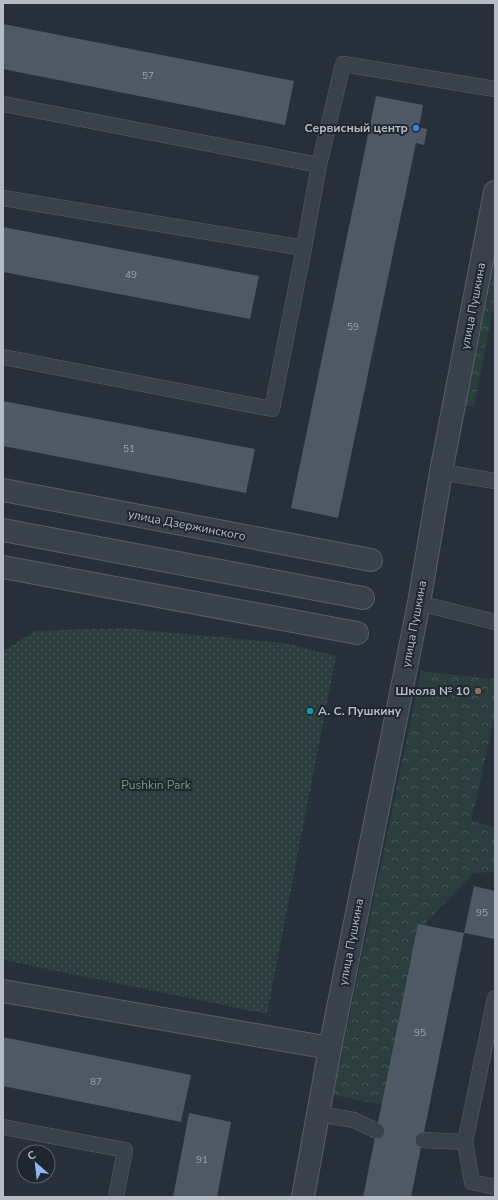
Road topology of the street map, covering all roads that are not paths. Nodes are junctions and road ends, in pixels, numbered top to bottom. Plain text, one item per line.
1 (495, 89) edge
2 (3, 104) edge
3 (319, 165) junction
4 (495, 192) edge
5 (3, 198) edge
6 (304, 248) junction
7 (3, 357) edge
8 (441, 472) junction
9 (495, 481) edge
10 (3, 490) edge
11 (3, 530) edge
12 (371, 560) dead end
13 (3, 567) edge
14 (363, 598) dead end
15 (418, 603) junction
16 (495, 622) edge
17 (357, 633) dead end
18 (3, 991) edge
19 (495, 998) edge
20 (330, 1048) junction
21 (318, 1114) junction
22 (3, 1127) edge
23 (377, 1131) dead end
24 (423, 1140) dead end
25 (465, 1142) junction
26 (495, 1187) edge
27 (116, 1197) edge
28 (303, 1197) edge

1 - 3 lane
2 - 3 lane
3 - 6 lane
4 - 8 street, улица Пушкина
5 - 6 lane
6 - 7 lane
8 - 9 lane
8 - 15 street, улица Пушкина
10 - 12 street, улица Дзержинского
11 - 14 street
13 - 17 street
15 - 16 lane
15 - 20 street, улица Пушкина
18 - 20 street
19 - 25 lane
20 - 21 street, улица Пушкина
21 - 23 lane
21 - 28 street, улица Пушкина
22 - 27 lane
24 - 25 lane
25 - 26 lane

